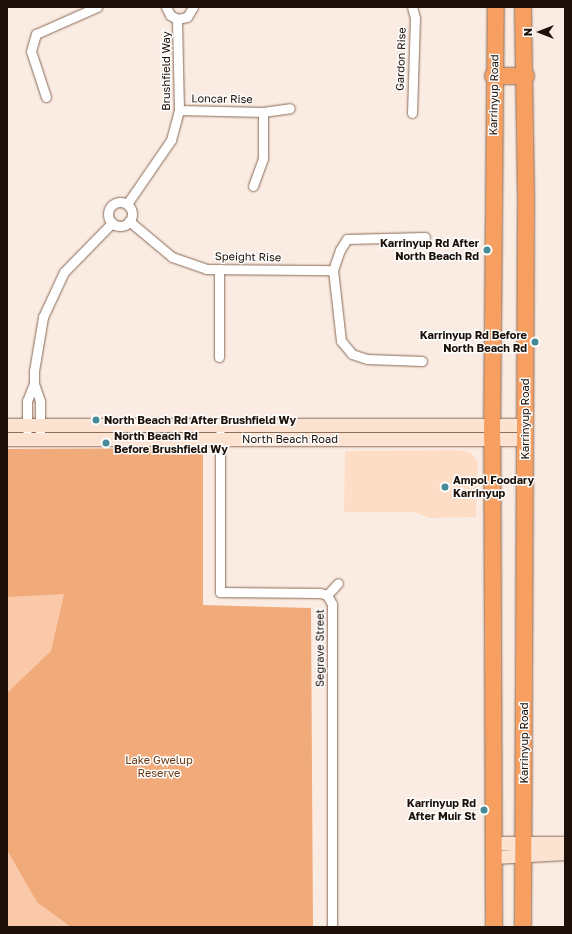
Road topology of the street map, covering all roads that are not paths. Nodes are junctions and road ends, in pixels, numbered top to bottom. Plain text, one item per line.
1 (97, 7) edge
2 (166, 7) edge
3 (193, 7) edge
4 (412, 7) edge
5 (523, 7) edge
6 (496, 9) edge
7 (177, 19) junction
8 (493, 76) junction
9 (526, 76) junction
10 (46, 97) dead end
11 (290, 108) dead end
12 (179, 110) junction
13 (263, 112) junction
14 (412, 113) dead end
15 (253, 186) dead end
16 (127, 204) junction
17 (129, 221) junction
18 (112, 223) junction
19 (425, 237) dead end
20 (219, 269) junction
21 (333, 270) junction
22 (219, 357) dead end
23 (422, 361) dead end
24 (34, 384) junction
25 (7, 425) edge
26 (34, 426) junction
27 (492, 432) junction
28 (524, 432) junction
29 (220, 433) junction
30 (7, 439) edge
31 (34, 439) junction
32 (338, 583) dead end
33 (327, 595) junction
34 (565, 843) edge
35 (524, 849) junction
36 (494, 850) junction
37 (565, 853) edge
38 (332, 927) edge
39 (494, 927) edge
40 (523, 927) edge

1 - 10 street
2 - 7 street
3 - 7 street
4 - 14 street, Gardon Rise
5 - 9 highway, Karrinyup Road
6 - 8 highway, Karrinyup Road
7 - 12 street, Brushfield Way
8 - 9 highway
8 - 27 highway, Karrinyup Road
9 - 28 highway, Karrinyup Road
11 - 13 street, Loncar Rise
12 - 13 street, Loncar Rise
12 - 16 street, Brushfield Way
13 - 15 street, Loncar Rise
16 - 17 street
16 - 18 street
17 - 18 street
17 - 20 street, Speight Rise
18 - 24 street
19 - 21 street
20 - 21 street, Speight Rise
20 - 22 street
21 - 23 street
24 - 26 street
24 - 26 street
25 - 26 main road, North Beach Road
26 - 29 main road, North Beach Road
26 - 31 street
26 - 31 street
27 - 28 main road, North Beach Road
27 - 29 main road, North Beach Road
27 - 36 highway, Karrinyup Road
28 - 35 highway, Karrinyup Road
29 - 31 main road, North Beach Road
29 - 33 street, Segrave Street
30 - 31 main road, North Beach Road
32 - 33 street
33 - 38 street, Segrave Street
34 - 35 main road
35 - 36 main road
35 - 37 main road
35 - 40 highway, Karrinyup Road
36 - 39 highway, Karrinyup Road

